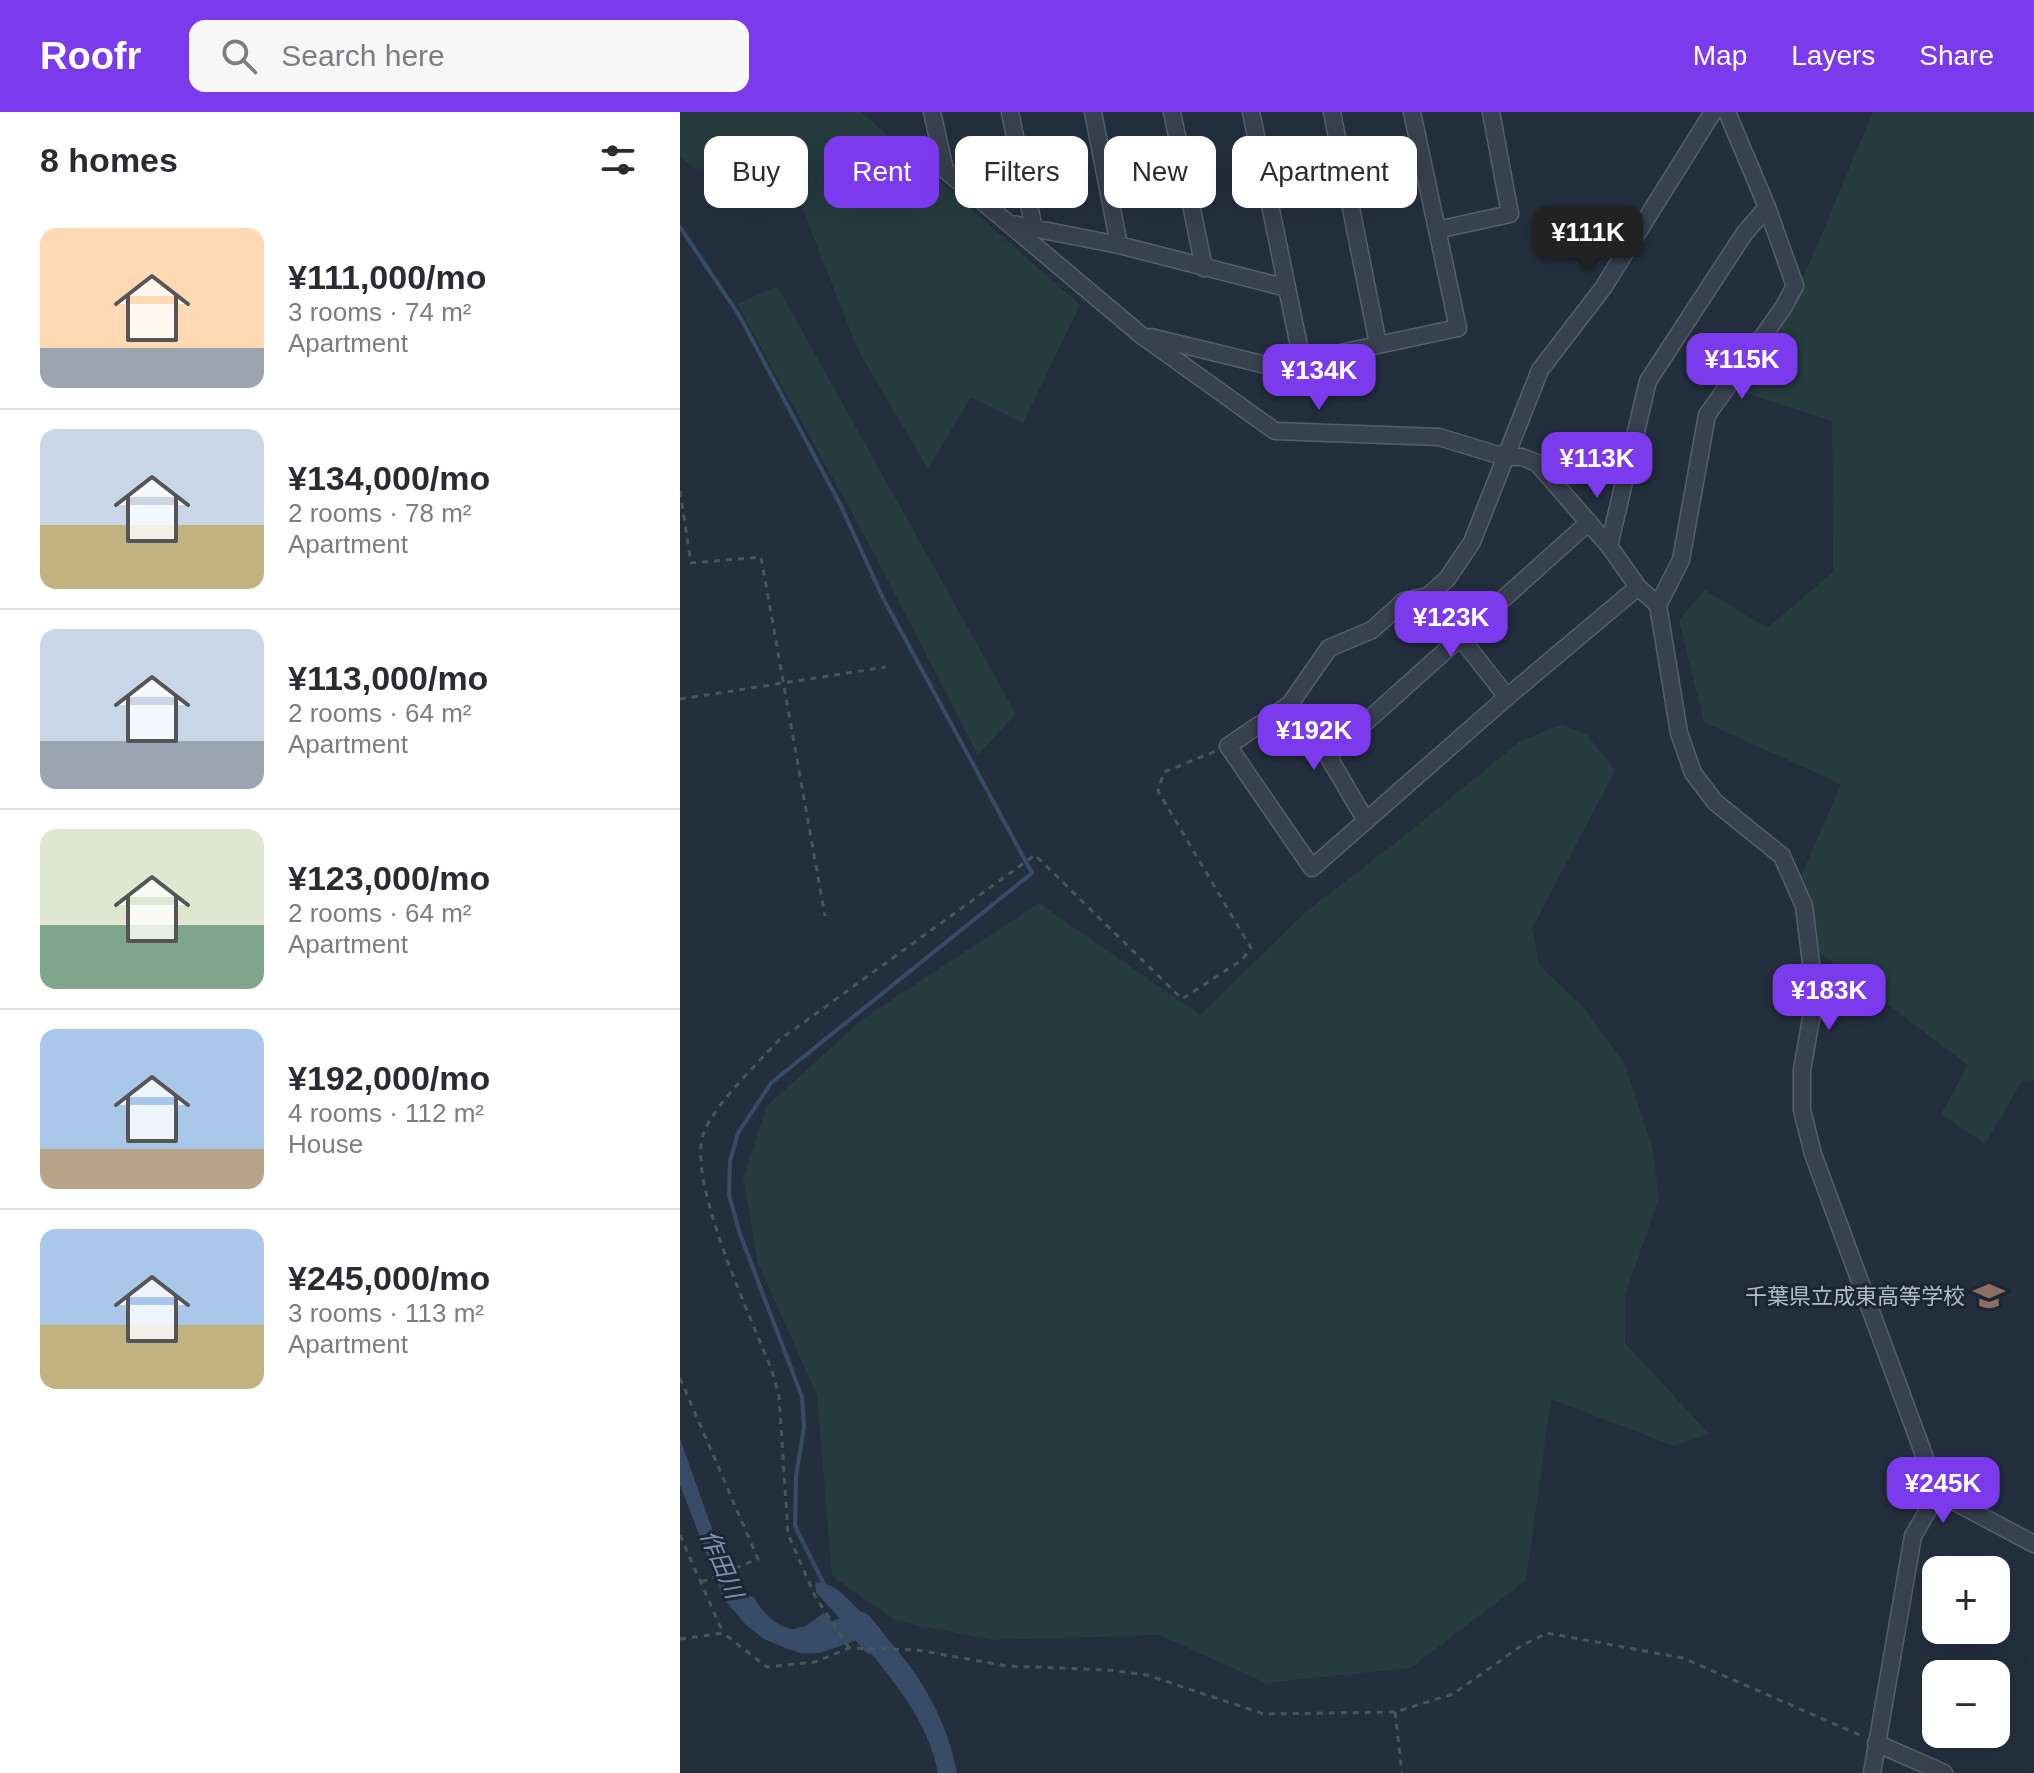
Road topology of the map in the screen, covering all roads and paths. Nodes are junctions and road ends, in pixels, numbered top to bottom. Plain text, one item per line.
1 (932, 112) edge
2 (1010, 112) edge
3 (1093, 112) edge
4 (1172, 112) edge
5 (1251, 112) edge
6 (1332, 112) edge
7 (1412, 112) edge
8 (1491, 112) edge
9 (1713, 112) edge
10 (1727, 112) edge
11 (1767, 207) junction
12 (1010, 224) junction
13 (1034, 229) junction
14 (1437, 230) junction
15 (1119, 245) junction
16 (1204, 268) junction
17 (1287, 288) junction
18 (1141, 335) junction
19 (1378, 344) junction
20 (1302, 361) junction
21 (1505, 457) junction
22 (680, 491) edge
23 (1589, 522) junction
24 (1609, 546) junction
25 (1638, 587) junction
26 (1428, 596) junction
27 (1658, 605) junction
28 (1459, 638) junction
29 (886, 667) dead end
30 (785, 683) junction
31 (1507, 697) junction
32 (680, 699) edge
33 (1290, 704) junction
34 (1228, 746) junction
35 (1328, 756) junction
36 (1366, 821) junction
37 (825, 916) dead end
38 (680, 1378) edge
39 (1938, 1493) junction
40 (680, 1535) edge
41 (2034, 1544) edge
42 (701, 1582) junction
43 (723, 1633) junction
44 (680, 1639) edge
45 (848, 1646) junction
46 (1395, 1712) junction
47 (1876, 1743) junction
48 (1402, 1773) edge
49 (1872, 1773) edge
50 (1944, 1773) edge

1 - 12 street
2 - 13 street
3 - 15 street
4 - 16 street
5 - 17 street
6 - 19 street
7 - 14 street
8 - 14 street
9 - 21 street
10 - 11 street
11 - 24 street
11 - 27 street
12 - 13 street
12 - 18 street
13 - 15 street
14 - 19 street
15 - 16 street
16 - 17 street
17 - 20 street
18 - 20 street
18 - 21 street
19 - 20 street
21 - 23 street
21 - 26 street
22 - 30 path
23 - 24 street
23 - 28 street
24 - 25 street
25 - 27 street
25 - 31 street
26 - 28 street
26 - 33 street
27 - 39 street
28 - 31 street
28 - 35 street
29 - 30 path
30 - 32 path
30 - 37 path
31 - 36 street
33 - 34 street
33 - 35 street
34 - 36 street
34 - 45 path
35 - 36 street
38 - 42 path
39 - 41 street
39 - 47 street
40 - 42 path
42 - 43 path
43 - 44 path
43 - 45 path
45 - 46 path
46 - 47 path
46 - 48 path
47 - 49 street
47 - 50 street

